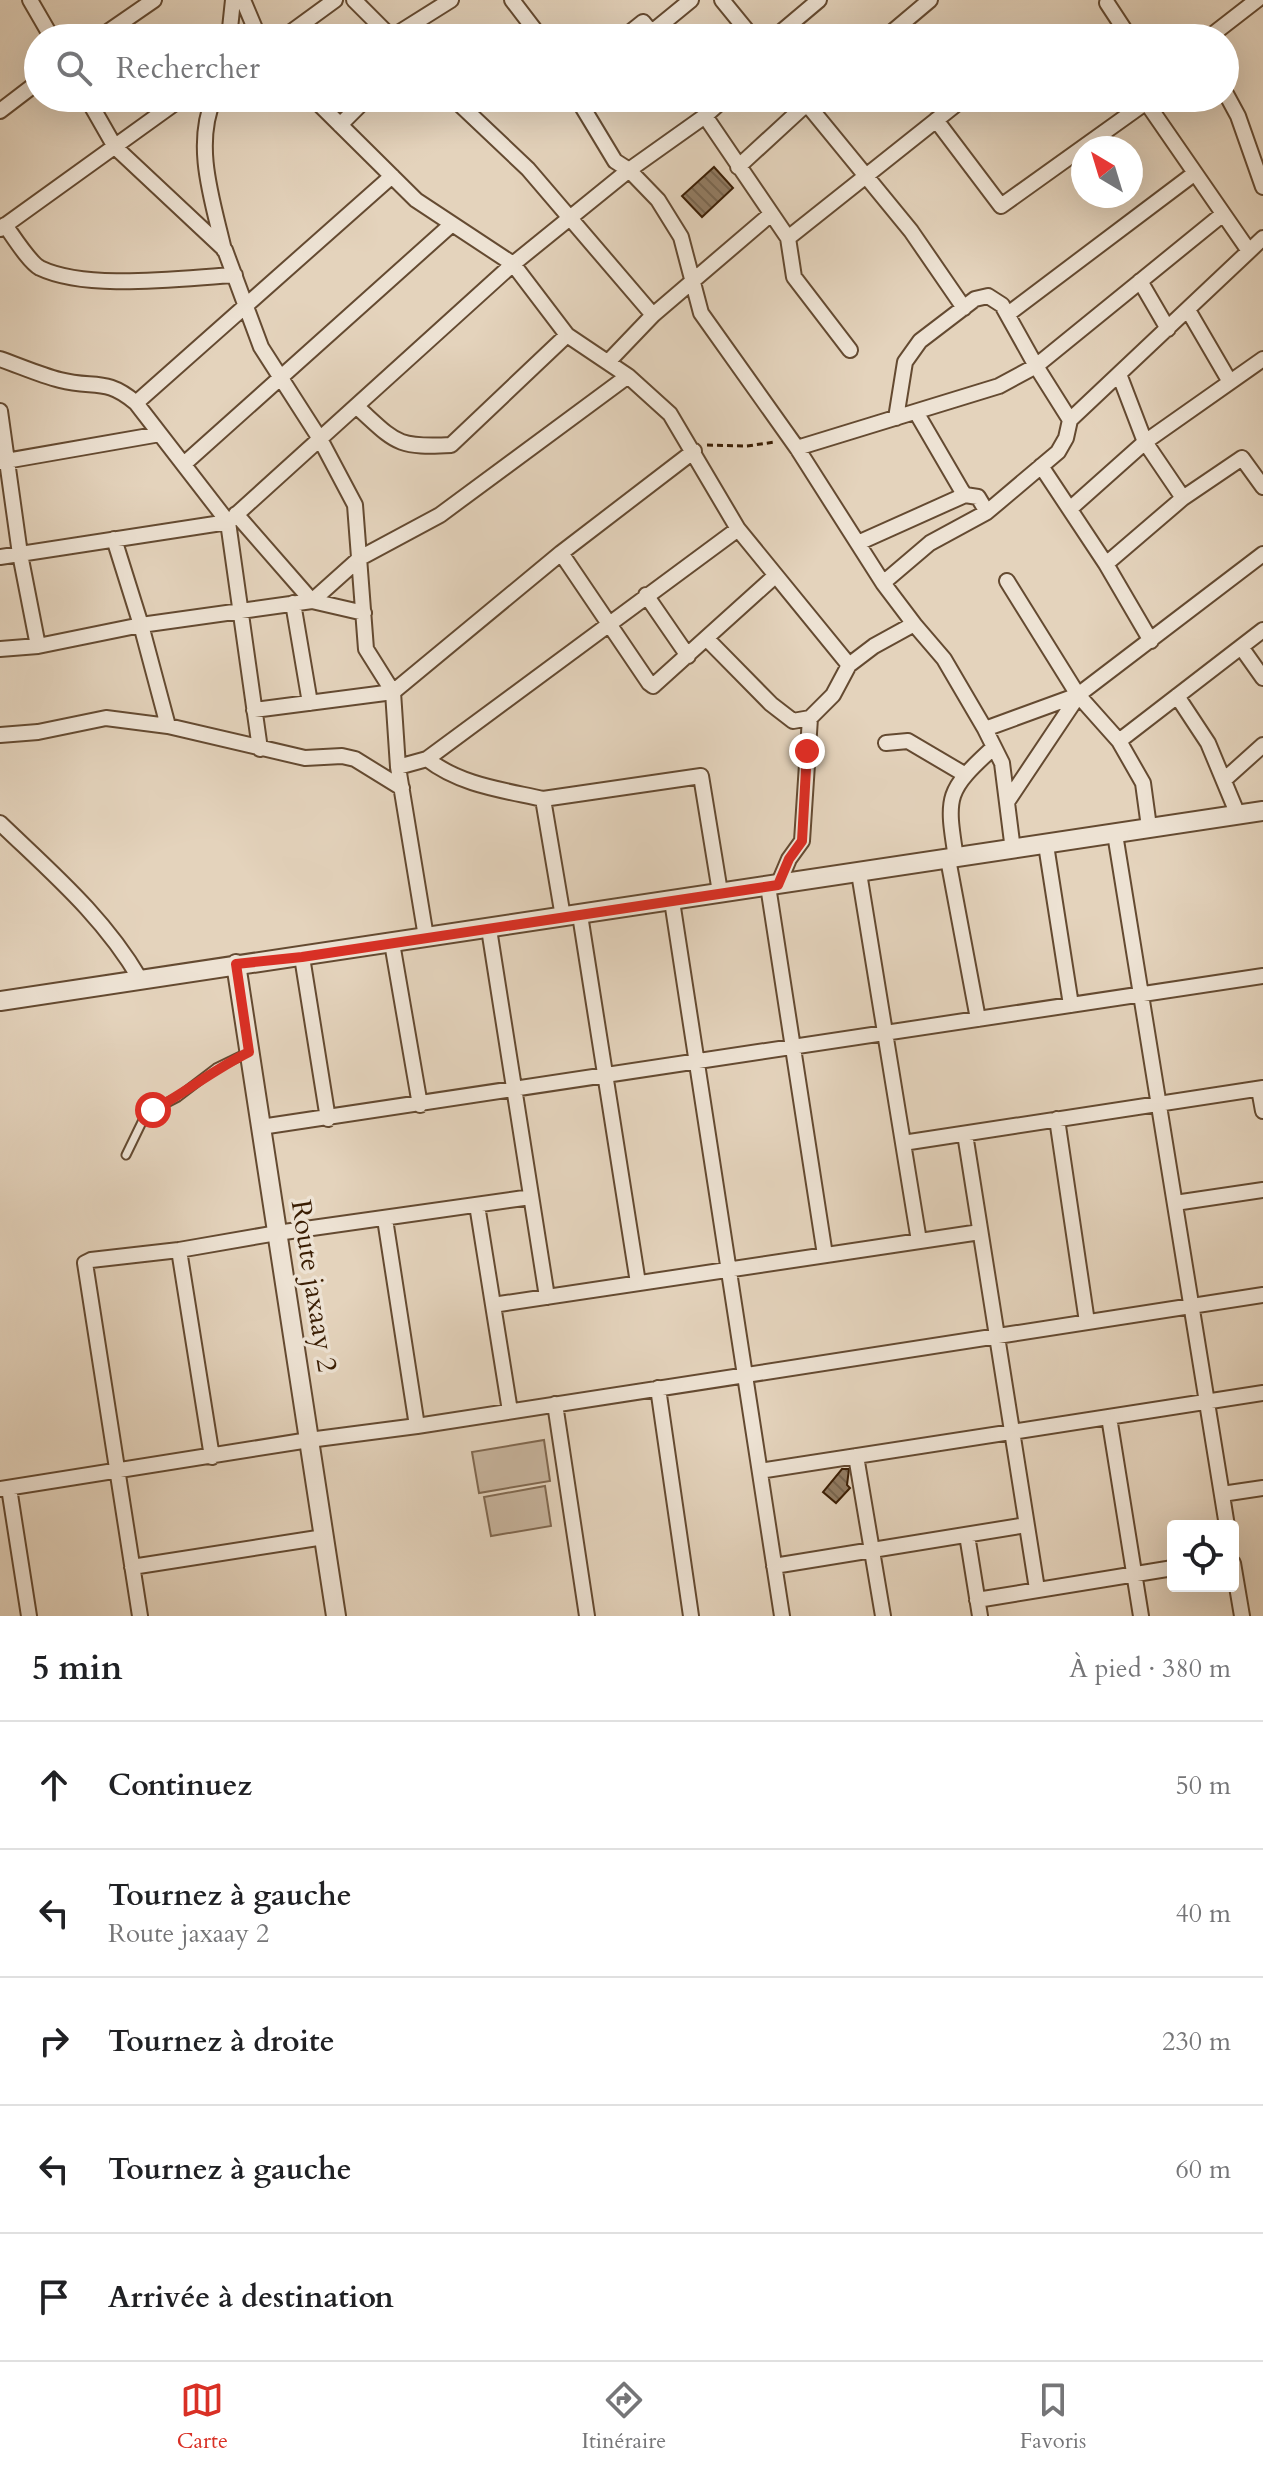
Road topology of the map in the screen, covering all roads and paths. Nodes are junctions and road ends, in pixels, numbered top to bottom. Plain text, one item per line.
1 (30, 0) edge
2 (154, 0) edge
3 (233, 0) edge
4 (243, 0) edge
5 (335, 0) edge
6 (354, 0) edge
7 (451, 0) edge
8 (512, 0) edge
9 (691, 0) edge
10 (722, 0) edge
11 (819, 0) edge
12 (930, 0) edge
13 (1257, 0) edge
14 (1107, 3) dead end
15 (44, 24) edge
16 (119, 24) edge
17 (230, 24) edge
18 (253, 24) edge
19 (302, 24) edge
20 (378, 24) edge
21 (414, 24) edge
22 (530, 24) edge
23 (666, 24) edge
24 (742, 24) edge
25 (791, 24) edge
26 (902, 24) edge
27 (1121, 24) edge
28 (1226, 24) edge
29 (24, 93) edge
30 (0, 111) edge
31 (95, 112) edge
32 (163, 112) edge
33 (211, 112) edge
34 (327, 112) edge
35 (353, 112) edge
36 (468, 112) edge
37 (585, 112) edge
38 (705, 112) edge
39 (717, 112) edge
40 (795, 112) edge
41 (816, 112) edge
42 (946, 112) edge
43 (1132, 112) edge
44 (1157, 112) edge
45 (1236, 112) edge
46 (936, 120) junction
47 (340, 125) junction
48 (115, 147) junction
49 (1257, 149) edge
50 (738, 167) junction
51 (629, 170) junction
52 (1195, 173) junction
53 (392, 176) junction
54 (866, 176) junction
55 (1263, 187) edge
56 (771, 214) junction
57 (1223, 214) junction
58 (570, 217) junction
59 (452, 224) junction
60 (2, 227) edge
61 (788, 238) junction
62 (1263, 238) edge
63 (225, 250) junction
64 (1249, 251) junction
65 (513, 264) junction
66 (235, 275) junction
67 (694, 281) junction
68 (1140, 281) junction
69 (245, 305) junction
70 (964, 308) junction
71 (1188, 310) junction
72 (1008, 314) junction
73 (653, 315) junction
74 (1168, 329) junction
75 (567, 335) junction
76 (850, 350) dead end
77 (0, 359) edge
78 (1263, 359) edge
79 (608, 362) junction
80 (1036, 366) junction
81 (1119, 374) junction
82 (628, 376) junction
83 (280, 378) junction
84 (1230, 382) junction
85 (136, 403) junction
86 (356, 406) junction
87 (0, 411) edge
88 (916, 412) junction
89 (896, 418) junction
90 (1070, 420) junction
91 (160, 434) junction
92 (320, 439) junction
93 (1145, 442) junction
94 (794, 443) junction
95 (692, 448) junction
96 (4, 462) edge
97 (184, 464) junction
98 (1041, 466) junction
99 (1263, 487) edge
100 (965, 495) junction
101 (1183, 498) junction
102 (1071, 508) junction
103 (987, 512) junction
104 (232, 518) junction
105 (738, 529) junction
106 (114, 539) junction
107 (858, 543) junction
108 (561, 553) junction
109 (20, 554) junction
110 (1263, 554) edge
111 (0, 557) edge
112 (360, 558) junction
113 (1106, 564) junction
114 (775, 576) junction
115 (1007, 581) dead end
116 (883, 583) junction
117 (646, 595) junction
118 (312, 601) junction
119 (293, 603) junction
120 (240, 610) junction
121 (364, 613) junction
122 (608, 623) junction
123 (914, 624) junction
124 (141, 625) junction
125 (1263, 630) edge
126 (707, 639) junction
127 (1151, 641) junction
128 (38, 646) junction
129 (1241, 647) junction
130 (0, 649) edge
131 (688, 656) junction
132 (849, 665) junction
133 (1263, 678) edge
134 (393, 692) junction
135 (1078, 695) junction
136 (1177, 696) junction
137 (310, 703) junction
138 (254, 710) junction
139 (810, 718) junction
140 (168, 726) junction
141 (985, 729) junction
142 (0, 735) edge
143 (1119, 741) junction
144 (886, 743) dead end
145 (1263, 745) edge
146 (994, 747) junction
147 (260, 749) junction
148 (427, 759) junction
149 (398, 767) junction
150 (964, 774) junction
151 (1224, 780) junction
152 (402, 788) junction
153 (543, 799) junction
154 (1007, 802) junction
155 (1263, 811) edge
156 (1238, 815) junction
157 (0, 823) edge
158 (1149, 827) junction
159 (1115, 834) junction
160 (1046, 845) junction
161 (1013, 850) junction
162 (952, 859) junction
163 (859, 873) junction
164 (773, 886) junction
165 (720, 892) junction
166 (672, 901) junction
167 (572, 916) junction
168 (489, 929) junction
169 (426, 937) junction
170 (392, 943) junction
171 (302, 957) junction
172 (236, 964) junction
173 (1263, 976) edge
174 (140, 979) junction
175 (1141, 994) junction
176 (0, 1001) edge
177 (1071, 1005) junction
178 (978, 1019) junction
179 (885, 1034) junction
180 (793, 1048) junction
181 (249, 1052) junction
182 (697, 1063) junction
183 (606, 1076) junction
184 (1261, 1088) edge
185 (515, 1090) junction
186 (1159, 1104) junction
187 (420, 1105) junction
188 (1263, 1111) edge
189 (328, 1119) junction
190 (1057, 1119) junction
191 (261, 1127) junction
192 (965, 1134) junction
193 (903, 1143) junction
194 (126, 1155) dead end
195 (1263, 1190) edge
196 (531, 1197) junction
197 (1175, 1203) junction
198 (477, 1205) junction
199 (385, 1219) junction
200 (980, 1232) junction
201 (277, 1233) junction
202 (919, 1241) junction
203 (179, 1250) junction
204 (825, 1255) junction
205 (729, 1269) junction
206 (638, 1283) junction
207 (1263, 1295) edge
208 (547, 1297) junction
209 (493, 1305) junction
210 (1192, 1306) junction
211 (1087, 1322) junction
212 (997, 1336) junction
213 (745, 1375) junction
214 (658, 1388) junction
215 (1263, 1393) edge
216 (1207, 1402) junction
217 (555, 1404) junction
218 (510, 1411) junction
219 (1109, 1417) junction
220 (417, 1426) junction
221 (1012, 1432) junction
222 (309, 1440) junction
223 (856, 1456) junction
224 (212, 1457) junction
225 (116, 1471) junction
226 (760, 1471) junction
227 (1263, 1488) edge
228 (5, 1489) edge
229 (1222, 1494) junction
230 (1226, 1520) edge
231 (1026, 1525) junction
232 (967, 1535) junction
233 (324, 1537) junction
234 (872, 1551) junction
235 (774, 1566) junction
236 (132, 1567) junction
237 (1167, 1569) edge
238 (1134, 1575) junction
239 (1037, 1589) junction
240 (1238, 1592) edge
241 (977, 1600) junction
242 (29, 1616) edge
243 (140, 1616) edge
244 (336, 1616) edge
245 (587, 1616) edge
246 (691, 1616) edge
247 (782, 1616) edge
248 (883, 1616) edge
249 (980, 1616) edge
250 (1141, 1616) edge
251 (1242, 1616) edge

1 - 15 street
2 - 16 street
3 - 17 street
4 - 18 street
5 - 19 street
6 - 20 street
7 - 21 street
8 - 22 street
9 - 23 street
10 - 24 street
11 - 25 street
12 - 26 street
13 - 28 street
14 - 27 street
29 - 30 street
31 - 48 street
32 - 48 street
33 - 63 street
34 - 47 street
35 - 47 street
36 - 58 street
37 - 51 street
38 - 51 street
39 - 50 street
40 - 50 street
41 - 54 street
42 - 46 street
43 - 46 street
44 - 52 street
45 - 49 street
46 - 54 street
47 - 53 street
48 - 60 street
48 - 63 street
49 - 55 street
50 - 56 street
51 - 58 street
51 - 67 street
52 - 57 street
52 - 72 street
53 - 59 street
53 - 69 street
54 - 61 street
54 - 70 street
56 - 61 street
56 - 67 street
57 - 64 street
57 - 68 street
58 - 65 street
58 - 73 street
59 - 65 street
59 - 83 street
60 - 66 street
61 - 76 street
62 - 64 street
63 - 66 street
64 - 71 street
65 - 75 street
65 - 86 street
66 - 69 street
67 - 73 street
67 - 94 street
68 - 74 street
68 - 80 street
69 - 83 street
69 - 85 street
70 - 72 street
70 - 89 street
71 - 74 street
71 - 84 street
72 - 80 street
73 - 79 street
74 - 81 street
75 - 79 street
75 - 86 street
77 - 85 street
78 - 84 street
79 - 82 street
80 - 88 street
80 - 90 street
81 - 90 street
81 - 93 street
82 - 95 street
82 - 112 street
83 - 92 street
83 - 97 street
84 - 93 street
85 - 91 street
86 - 92 street
87 - 96 street
88 - 89 street
88 - 100 street
89 - 94 street
90 - 98 street
91 - 96 street
91 - 97 street
92 - 104 street
92 - 112 street
93 - 101 street
93 - 102 street
94 - 95 path
94 - 107 street
95 - 105 street
95 - 108 street
96 - 109 street
97 - 104 street
98 - 102 street
98 - 103 street
99 - 101 street
100 - 103 street
100 - 107 street
101 - 113 street
102 - 113 street
103 - 116 street
104 - 106 street
104 - 118 street
104 - 120 street
105 - 114 street
105 - 117 street
106 - 109 street
106 - 124 street
107 - 116 street
108 - 122 street
108 - 134 street
109 - 111 street
109 - 128 street
110 - 127 street
112 - 118 street
112 - 121 street
113 - 127 street
114 - 126 street
114 - 132 street
115 - 135 street
116 - 123 street
117 - 122 street
117 - 131 street
118 - 119 street
118 - 121 street
119 - 120 street
119 - 137 street
120 - 124 street
120 - 138 street
121 - 134 street
122 - 131 street
122 - 148 street
123 - 132 street
123 - 141 street
124 - 128 street
124 - 140 street
125 - 129 street
126 - 131 street
126 - 139 street
127 - 135 street
128 - 130 street
129 - 133 street
129 - 136 street
132 - 139 street
134 - 137 street
134 - 149 street
135 - 141 street
135 - 143 street
135 - 154 street
136 - 143 street
136 - 151 street
137 - 138 street
138 - 147 street
139 - 164 street
140 - 142 street
140 - 147 street
141 - 146 street
143 - 158 street
144 - 150 street
145 - 151 street
146 - 150 street
146 - 154 street
147 - 152 street
148 - 149 street
148 - 153 street
149 - 152 street
150 - 162 street
151 - 156 street
152 - 169 street
153 - 165 street
153 - 167 street
154 - 161 street
155 - 156 street
156 - 158 street
157 - 174 street
158 - 159 street
159 - 160 street
159 - 175 street
160 - 161 street
160 - 177 street
161 - 162 street
162 - 163 street
162 - 178 street
163 - 164 street
163 - 179 street
164 - 165 street
164 - 180 street
165 - 166 street
166 - 167 street
166 - 182 street
167 - 168 street
167 - 183 street
168 - 169 street
168 - 185 street
169 - 170 street
170 - 171 street
170 - 187 street
171 - 172 street
171 - 189 street
172 - 174 street
172 - 181 street, Route jaxaay 2
173 - 175 street
174 - 176 street
175 - 177 street
175 - 186 street
177 - 178 street
178 - 179 street
179 - 180 street
179 - 193 street
180 - 182 street
180 - 204 street
181 - 191 street, Route jaxaay 2
181 - 194 lane
182 - 183 street
182 - 205 street
183 - 185 street
183 - 206 street
184 - 186 street
184 - 188 street
185 - 187 street
185 - 196 street
186 - 190 street
186 - 197 street
187 - 189 street
189 - 191 street
190 - 192 street
190 - 211 street
191 - 201 street, Route jaxaay 2
192 - 193 street
192 - 200 street
193 - 202 street
195 - 197 street
196 - 198 street
196 - 208 street
197 - 210 street
198 - 199 street
198 - 209 street
199 - 201 street
199 - 220 street
200 - 202 street
200 - 212 street
201 - 203 street
201 - 222 street, Route jaxaay 2
202 - 204 street
203 - 224 street
203 - 225 street
204 - 205 street
205 - 206 street
205 - 213 street
206 - 208 street
207 - 210 street
208 - 209 street
209 - 218 street
210 - 211 street
210 - 216 street
211 - 212 street
212 - 213 street
212 - 221 street
213 - 214 street
213 - 226 street
214 - 217 street
214 - 246 street
215 - 216 street
216 - 219 street
216 - 229 street
217 - 218 street
217 - 245 street
218 - 220 street
219 - 221 street
219 - 238 street
220 - 222 street
221 - 223 street
221 - 231 street
222 - 224 street
222 - 233 street, Route jaxaay 2
223 - 226 street
223 - 234 street
224 - 225 street
225 - 228 street
225 - 236 street
226 - 235 street
227 - 229 street
228 - 242 street
229 - 230 street
231 - 232 street
231 - 239 street
232 - 234 street
232 - 241 street
233 - 236 street
233 - 244 street, Route jaxaay 2
234 - 235 street
234 - 248 street
235 - 247 street
236 - 243 street
237 - 238 street
238 - 239 street
238 - 250 street
239 - 241 street
240 - 251 street
241 - 249 street

